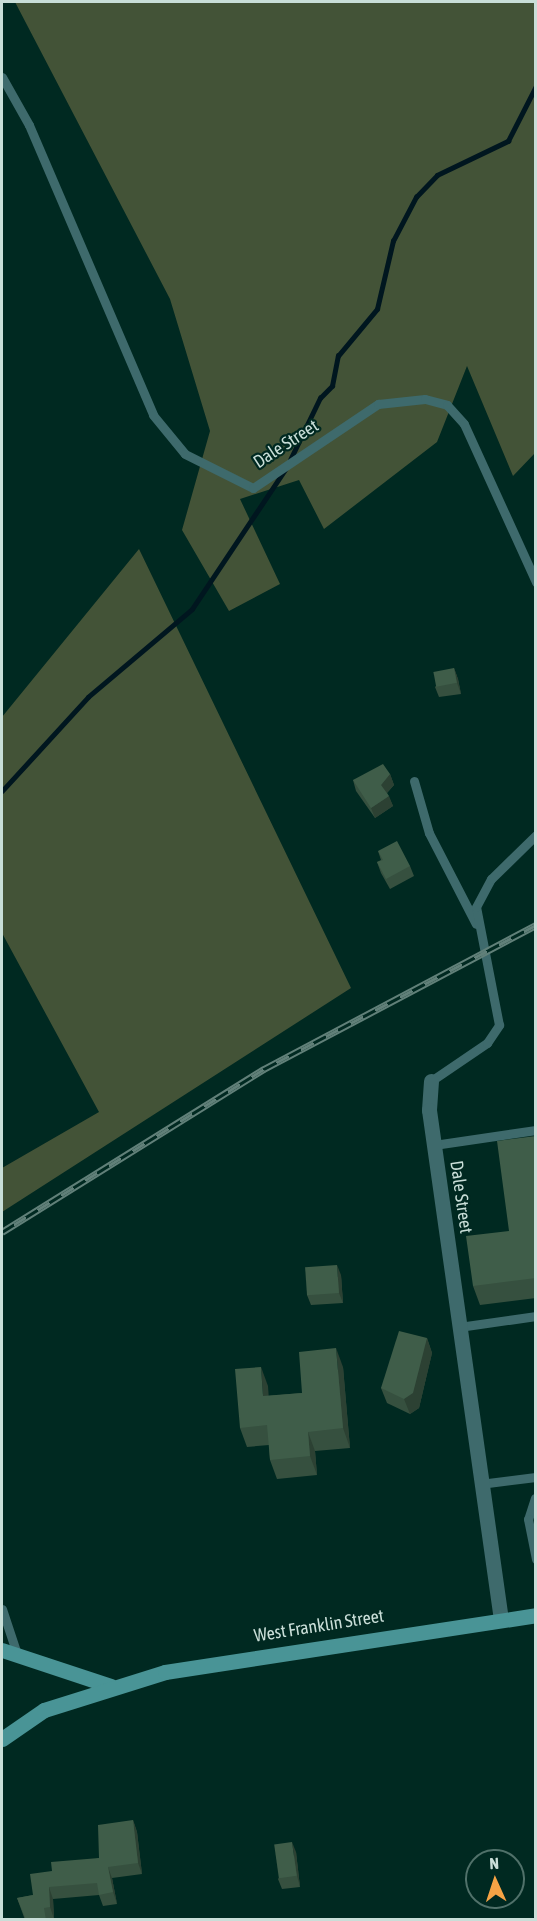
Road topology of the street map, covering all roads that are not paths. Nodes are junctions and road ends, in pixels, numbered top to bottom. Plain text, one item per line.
1 (2, 77) edge
2 (536, 582) edge
3 (414, 781) dead end
4 (536, 835) edge
5 (477, 924) junction
6 (431, 1081) joint
7 (536, 1130) edge
8 (434, 1145) junction
9 (536, 1316) edge
10 (459, 1327) junction
11 (533, 1478) edge
12 (480, 1484) junction
13 (535, 1498) edge
14 (536, 1559) edge
15 (2, 1609) edge
16 (536, 1615) edge
17 (501, 1620) junction
18 (2, 1650) edge
19 (18, 1657) junction
20 (111, 1686) junction
21 (2, 1739) edge

1 - 2 lane, Dale Street
3 - 5 lane
4 - 5 lane, Dale Street
5 - 6 lane, Dale Street
6 - 8 street, Dale Street
7 - 8 lane
8 - 10 street, Dale Street
9 - 10 lane
10 - 12 street, Dale Street
11 - 12 lane
11 - 13 lane
12 - 17 street, Dale Street
13 - 14 lane
15 - 19 lane
16 - 17 main road, West Franklin Street
17 - 20 main road, West Franklin Street
18 - 19 main road
19 - 20 main road
20 - 21 main road, West Franklin Street

